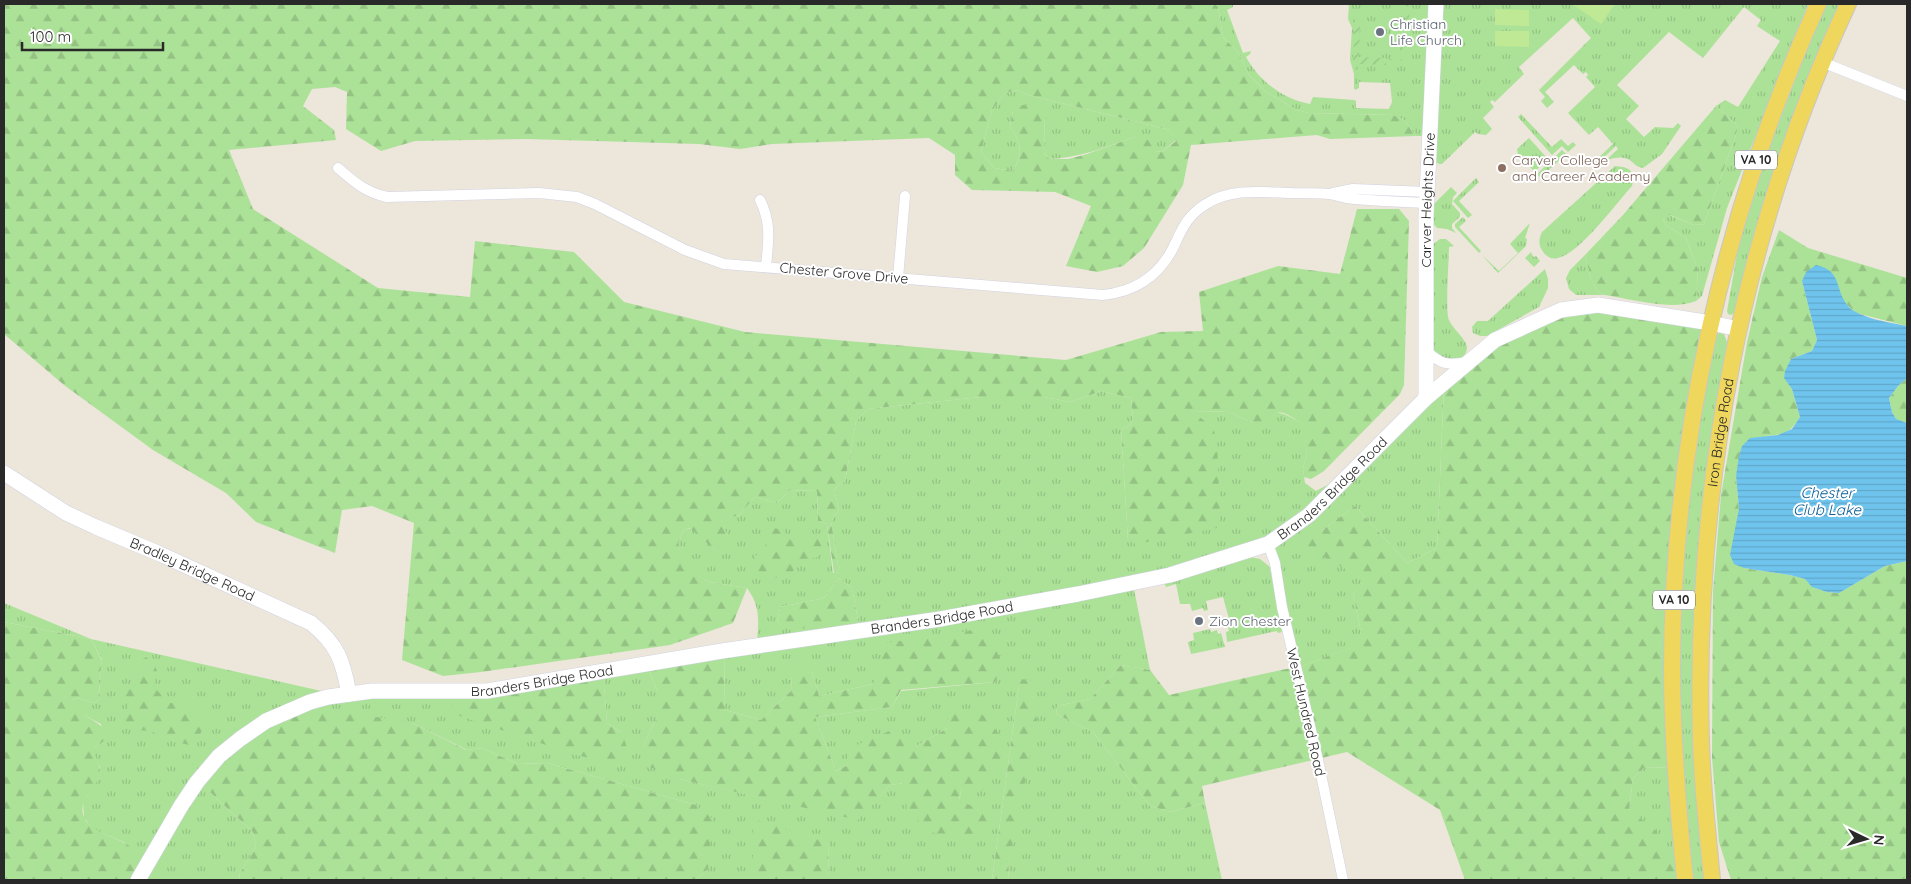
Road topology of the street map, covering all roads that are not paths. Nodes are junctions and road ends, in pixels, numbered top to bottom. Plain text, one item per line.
1 (1436, 4) edge
2 (1818, 4) edge
3 (1848, 4) edge
4 (1822, 62) junction
5 (1907, 96) edge
6 (338, 168) dead end
7 (905, 196) dead end
8 (1427, 198) junction
9 (760, 200) dead end
10 (766, 267) junction
11 (898, 278) junction
12 (1711, 323) junction
13 (1739, 329) junction
14 (1425, 350) junction
15 (1468, 362) junction
16 (1426, 398) junction
17 (4, 473) edge
18 (1268, 544) junction
19 (349, 694) junction
20 (138, 880) edge
21 (1343, 880) edge
22 (1685, 880) edge
23 (1712, 880) edge

1 - 8 street, Carver Heights Drive
2 - 12 main road, Iron Bridge Road / VA 10
3 - 4 main road, Iron Bridge Road / VA 10
4 - 5 street
4 - 13 main road, Iron Bridge Road / VA 10
6 - 10 street, Chester Grove Drive
7 - 11 street
8 - 11 street, Chester Grove Drive
8 - 14 street, Carver Heights Drive
9 - 10 street
10 - 11 street, Chester Grove Drive
12 - 13 street, Branders Bridge Road
12 - 15 street, Branders Bridge Road
12 - 22 main road, Iron Bridge Road / VA 10
13 - 23 main road, Iron Bridge Road / VA 10
14 - 15 street
14 - 16 street, Carver Heights Drive
15 - 16 street, Branders Bridge Road
16 - 18 street, Branders Bridge Road
17 - 19 street, Bradley Bridge Road
18 - 19 street, Branders Bridge Road
18 - 21 street, West Hundred Road
19 - 20 street, Branders Bridge Road

